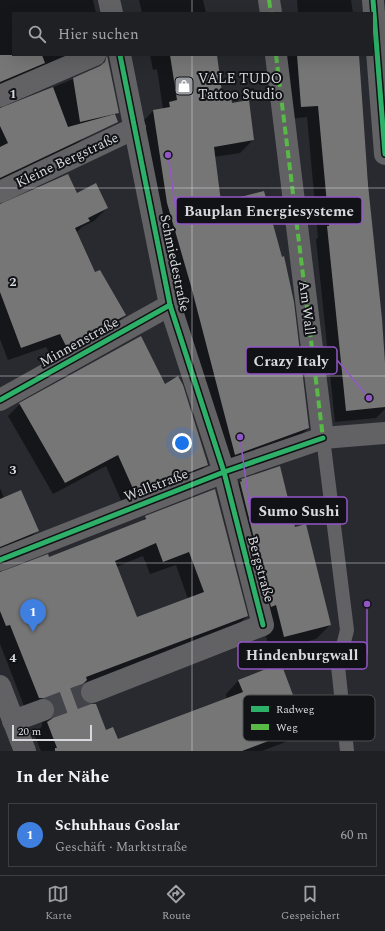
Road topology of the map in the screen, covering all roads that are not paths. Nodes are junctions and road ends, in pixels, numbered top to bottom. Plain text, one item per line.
1 (109, 0) edge
2 (269, 0) edge
3 (373, 0) edge
4 (112, 12) edge
5 (270, 12) edge
6 (93, 56) edge
7 (120, 56) edge
8 (276, 56) edge
9 (0, 96) edge
10 (135, 128) junction
11 (385, 154) edge
12 (0, 192) edge
13 (170, 305) junction
14 (0, 400) edge
15 (385, 433) edge
16 (323, 438) junction
17 (224, 472) junction
18 (0, 560) edge
19 (0, 686) edge
20 (92, 692) tunnel mouth
21 (341, 695) edge
22 (43, 710) tunnel mouth
23 (13, 721) junction
24 (347, 741) edge
25 (25, 751) edge
26 (348, 751) edge

1 - 4 street
2 - 5 street
3 - 11 street
6 - 9 street
7 - 10 street, Schmiedestraße
8 - 16 street, Am Wall
10 - 12 street, Kleine Bergstraße
10 - 13 street, Schmiedestraße
13 - 14 street, Minnenstraße
13 - 17 street, Schmiedestraße
15 - 16 street, Wallstraße
16 - 17 street, Wallstraße
16 - 21 lane, Am Wall
17 - 18 street, Wallstraße
17 - 20 street, Bergstraße
19 - 23 street
22 - 23 street
23 - 25 street
24 - 26 lane, Am Wall

